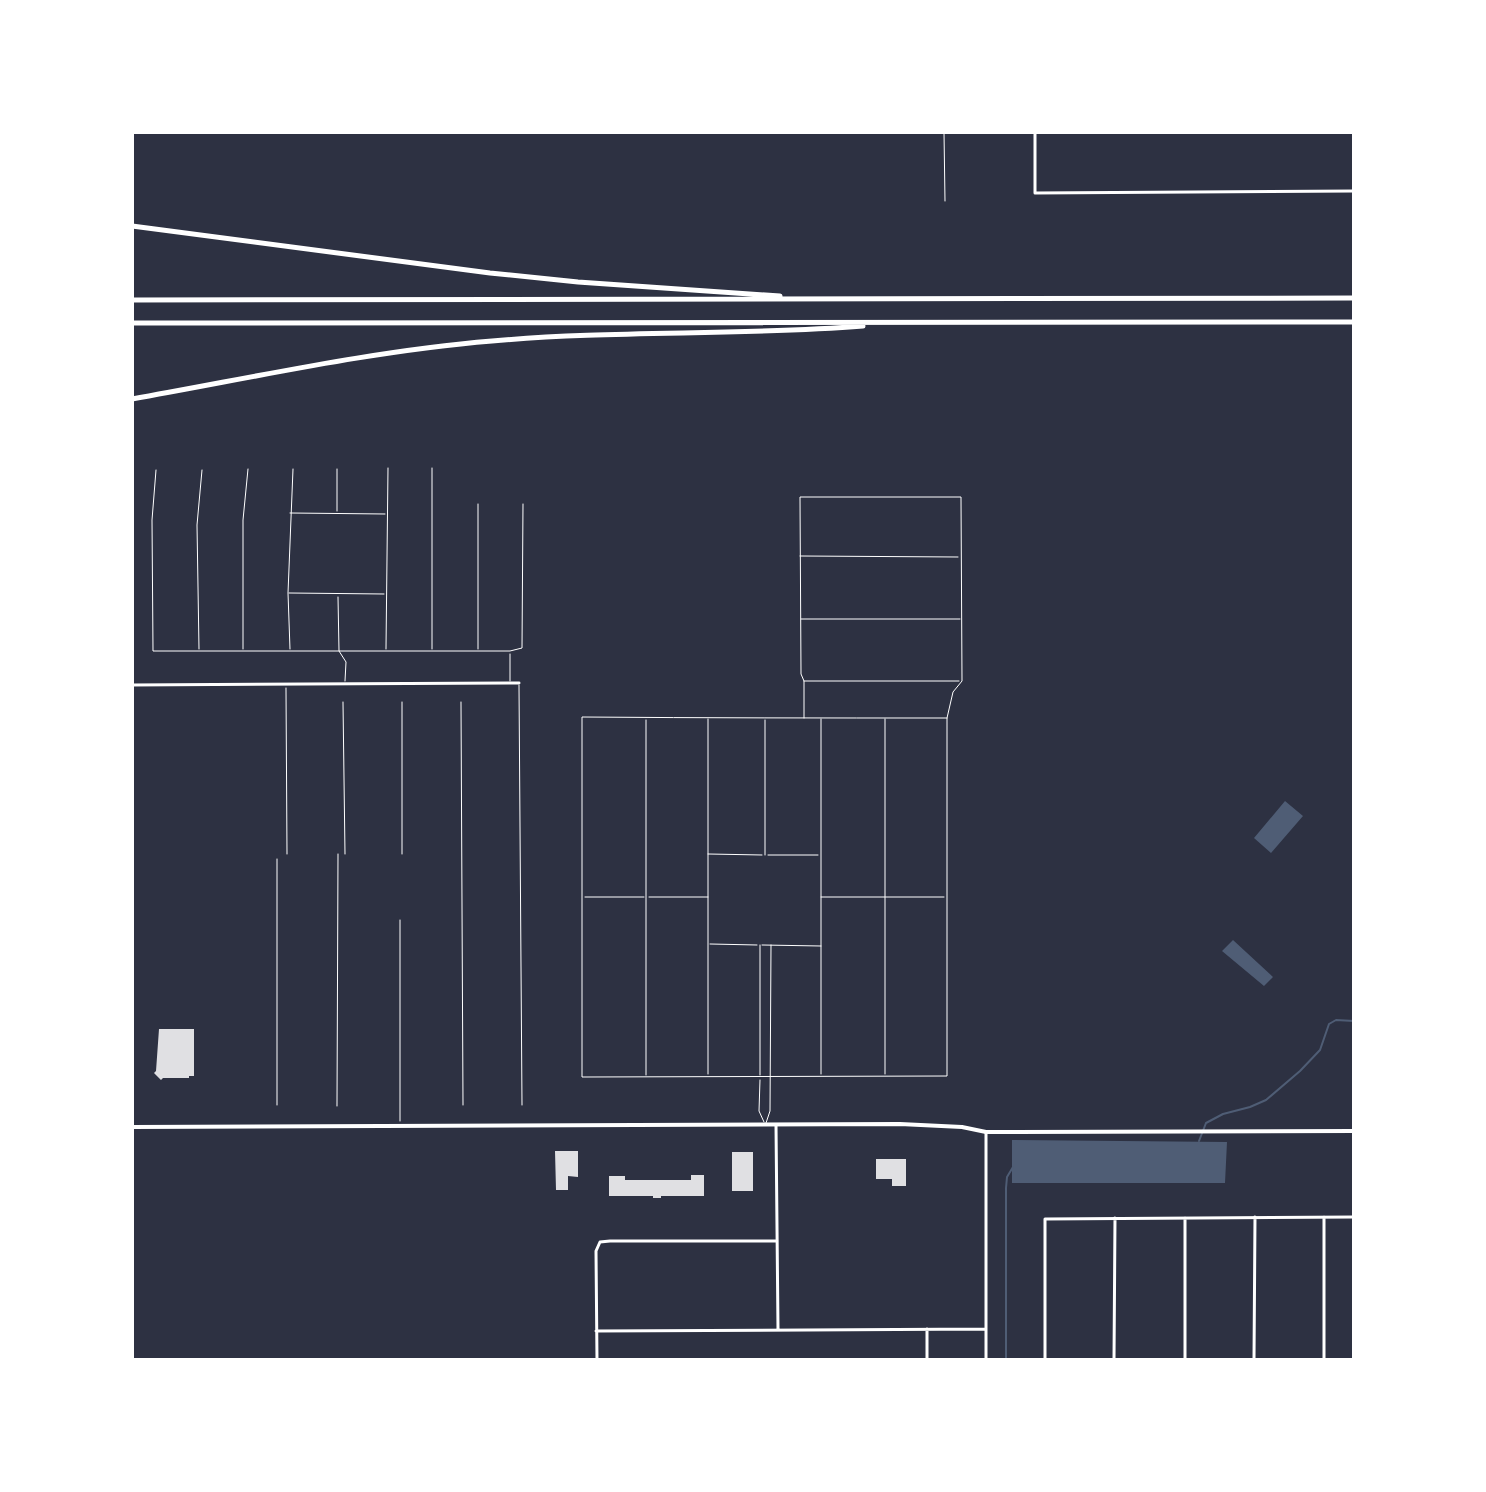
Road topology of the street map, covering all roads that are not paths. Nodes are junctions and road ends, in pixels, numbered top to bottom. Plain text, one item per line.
1 (944, 132) edge
2 (1035, 132) edge
3 (1354, 191) edge
4 (945, 201) dead end
5 (132, 226) edge
6 (1354, 298) edge
7 (813, 299) junction
8 (132, 300) edge
9 (1354, 322) edge
10 (132, 323) edge
11 (900, 323) junction
12 (132, 399) edge
13 (388, 468) dead end
14 (432, 468) dead end
15 (248, 469) dead end
16 (293, 469) dead end
17 (337, 469) dead end
18 (156, 470) dead end
19 (202, 470) dead end
20 (478, 504) dead end
21 (523, 504) dead end
22 (290, 513) junction
23 (338, 514) junction
24 (388, 514) junction
25 (800, 556) junction
26 (961, 557) junction
27 (288, 593) junction
28 (338, 594) junction
29 (387, 594) junction
30 (801, 619) junction
31 (962, 619) junction
32 (199, 651) junction
33 (243, 651) junction
34 (290, 651) junction
35 (339, 651) junction
36 (386, 651) junction
37 (432, 651) junction
38 (478, 651) junction
39 (510, 651) junction
40 (804, 681) junction
41 (962, 681) junction
42 (510, 683) junction
43 (519, 683) joint
44 (286, 684) junction
45 (345, 684) junction
46 (132, 685) edge
47 (343, 702) dead end
48 (402, 702) dead end
49 (461, 702) dead end
50 (646, 718) junction
51 (708, 718) junction
52 (765, 718) junction
53 (804, 718) junction
54 (821, 718) junction
55 (885, 718) junction
56 (947, 718) junction
57 (287, 854) dead end
58 (338, 854) dead end
59 (345, 854) dead end
60 (402, 854) dead end
61 (708, 854) junction
62 (765, 855) junction
63 (821, 855) junction
64 (277, 859) dead end
65 (582, 897) junction
66 (646, 897) junction
67 (708, 897) junction
68 (821, 897) junction
69 (884, 897) junction
70 (946, 897) junction
71 (400, 920) dead end
72 (708, 944) junction
73 (760, 945) junction
74 (771, 945) junction
75 (821, 946) junction
76 (646, 1077) junction
77 (708, 1077) junction
78 (760, 1077) junction
79 (770, 1077) junction
80 (821, 1077) junction
81 (885, 1077) junction
82 (277, 1105) dead end
83 (463, 1105) dead end
84 (522, 1105) dead end
85 (337, 1106) dead end
86 (765, 1125) junction
87 (776, 1125) junction
88 (400, 1126) junction
89 (132, 1127) edge
90 (1354, 1131) edge
91 (986, 1132) junction
92 (1255, 1217) junction
93 (1324, 1217) junction
94 (1354, 1217) edge
95 (1115, 1218) junction
96 (1185, 1218) junction
97 (777, 1241) junction
98 (927, 1329) junction
99 (986, 1329) junction
100 (778, 1330) junction
101 (596, 1331) junction
102 (597, 1360) edge
103 (927, 1360) edge
104 (986, 1360) edge
105 (1045, 1360) edge
106 (1114, 1360) edge
107 (1185, 1360) edge
108 (1254, 1360) edge
109 (1324, 1360) edge

1 - 4 lane
2 - 3 street
5 - 7 highway
6 - 7 highway
7 - 8 highway
9 - 11 highway
10 - 11 highway
11 - 12 highway
13 - 24 lane
14 - 37 lane
15 - 33 lane
16 - 22 lane
17 - 23 lane
18 - 32 lane
19 - 32 lane
20 - 38 lane
21 - 39 lane
22 - 23 lane
22 - 27 lane
23 - 24 lane
24 - 29 lane
25 - 26 lane
25 - 26 lane
25 - 30 lane
26 - 31 lane
27 - 28 lane
27 - 34 lane
28 - 29 lane
28 - 35 lane
29 - 36 lane
30 - 31 lane
30 - 40 lane
31 - 41 lane
32 - 33 lane
33 - 34 lane
34 - 35 lane
35 - 36 lane
35 - 45 lane
36 - 37 lane
37 - 38 lane
38 - 39 lane
39 - 42 lane
40 - 41 lane
40 - 53 lane
41 - 56 lane
42 - 43 street
42 - 45 street
43 - 84 lane
44 - 45 street
44 - 46 street
44 - 57 lane
47 - 59 lane
48 - 60 lane
49 - 83 lane
50 - 51 lane
50 - 65 lane
50 - 66 lane
51 - 52 lane
51 - 61 lane
52 - 53 lane
52 - 62 lane
53 - 54 lane
54 - 55 lane
54 - 63 lane
55 - 56 lane
55 - 69 lane
56 - 70 lane
58 - 85 lane
61 - 62 lane
61 - 67 lane
62 - 63 lane
63 - 68 lane
64 - 82 lane
65 - 66 lane
65 - 76 lane
66 - 67 lane
66 - 76 lane
67 - 72 lane
68 - 69 lane
68 - 75 lane
69 - 70 lane
69 - 81 lane
70 - 81 lane
71 - 88 lane
72 - 73 lane
72 - 77 lane
73 - 74 lane
73 - 78 lane
74 - 75 lane
74 - 79 lane
75 - 80 lane
76 - 77 lane
77 - 78 lane
78 - 79 lane
78 - 86 lane
79 - 80 lane
79 - 86 lane
80 - 81 lane
86 - 87 main road
86 - 88 main road
87 - 91 main road
87 - 97 street
88 - 89 main road
90 - 91 main road
91 - 99 street
92 - 93 street
92 - 96 street
92 - 108 street
93 - 94 street
93 - 109 street
95 - 96 street
95 - 105 street
95 - 106 street
96 - 107 street
97 - 100 street
97 - 101 street
98 - 99 street
98 - 100 street
98 - 103 street
99 - 104 street
100 - 101 street
101 - 102 street

